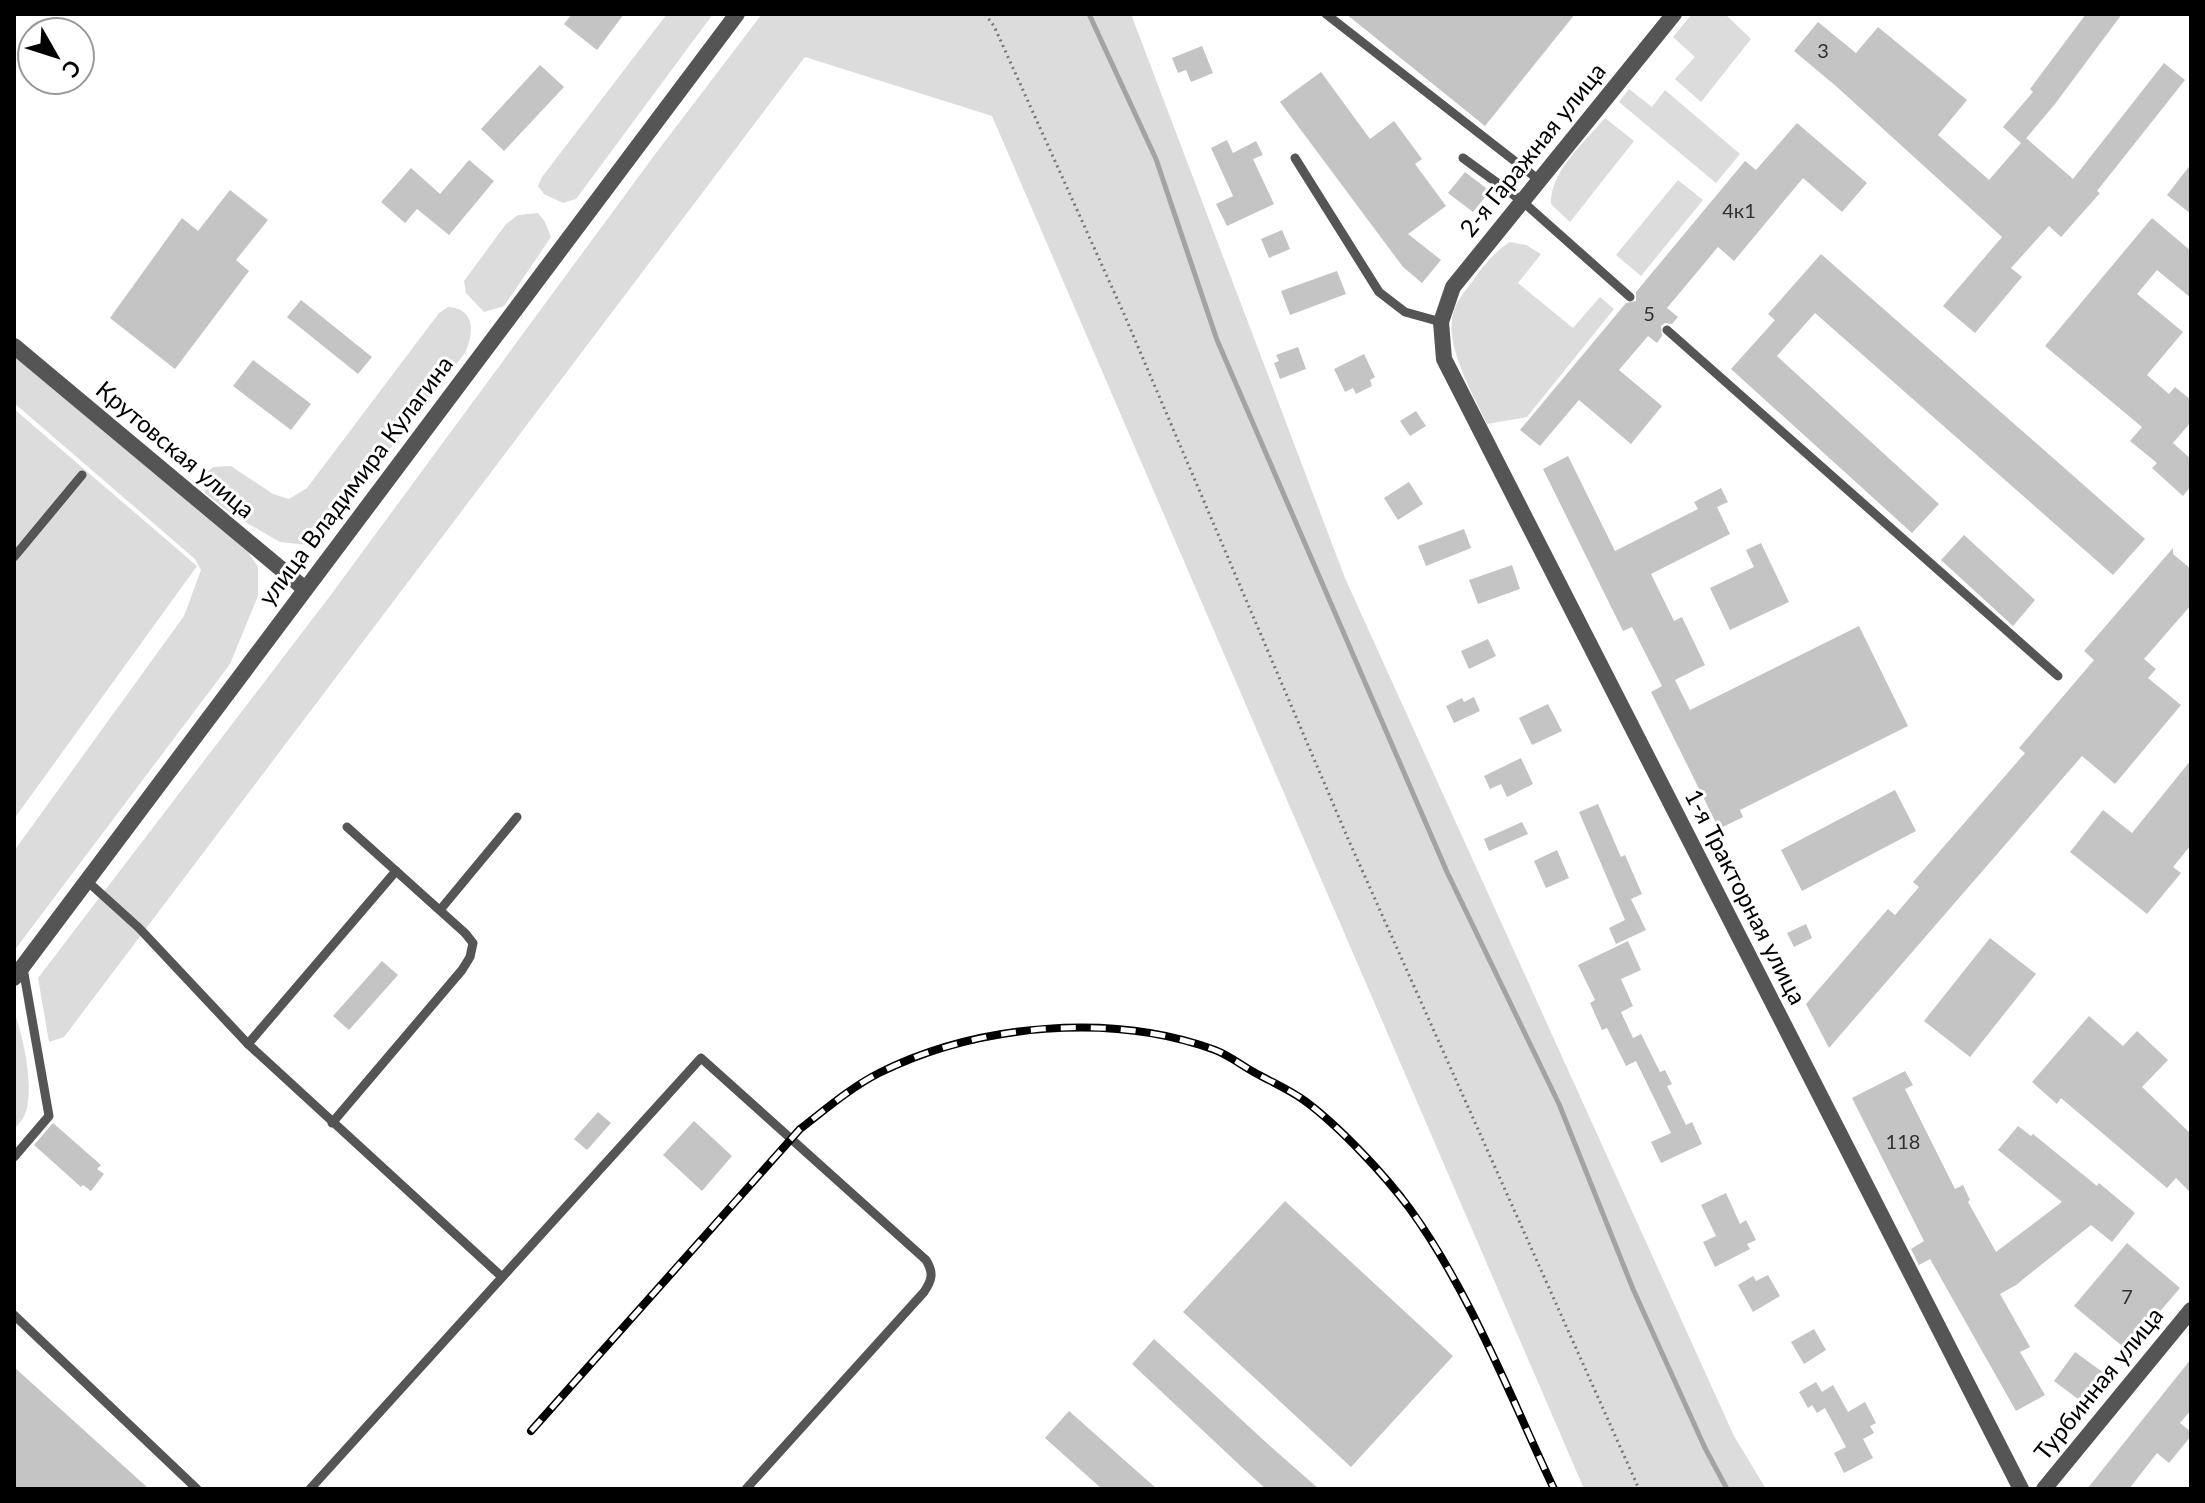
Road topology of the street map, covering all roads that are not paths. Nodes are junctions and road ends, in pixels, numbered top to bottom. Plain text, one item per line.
1 (737, 14) edge
2 (1326, 14) edge
3 (1674, 14) edge
4 (1295, 158) dead end
5 (1463, 158) dead end
6 (1539, 180) junction
7 (1522, 201) junction
8 (1630, 297) dead end
9 (1441, 322) junction
10 (1667, 330) dead end
11 (14, 346) edge
12 (82, 475) dead end
13 (14, 557) edge
14 (305, 589) junction
15 (2058, 676) dead end
16 (517, 817) dead end
17 (347, 827) dead end
18 (396, 871) junction
19 (87, 881) junction
20 (440, 910) junction
21 (18, 972) edge
22 (248, 1044) junction
23 (332, 1123) junction
24 (14, 1157) edge
25 (502, 1277) junction
26 (2191, 1310) edge
27 (14, 1315) edge
28 (197, 1489) edge
29 (310, 1489) edge
30 (746, 1489) edge
31 (2021, 1489) edge
32 (2044, 1489) edge

1 - 14 street, улица Владимира Кулагина
2 - 6 lane
3 - 6 street, 2-я Гаражная улица
4 - 9 lane
5 - 7 lane
6 - 7 street, 2-я Гаражная улица
7 - 8 lane
7 - 9 street, 2-я Гаражная улица
9 - 31 street, 1-я Тракторная улица
10 - 15 lane
11 - 14 street, Крутовская улица
12 - 13 lane
14 - 19 street, улица Владимира Кулагина
16 - 20 lane
17 - 18 lane
18 - 20 lane
18 - 22 lane
19 - 21 street, улица Владимира Кулагина
19 - 22 lane
20 - 23 lane
21 - 24 lane
22 - 23 lane
23 - 25 lane
25 - 29 lane
25 - 30 lane
26 - 32 street, Турбинная улица
27 - 28 lane

